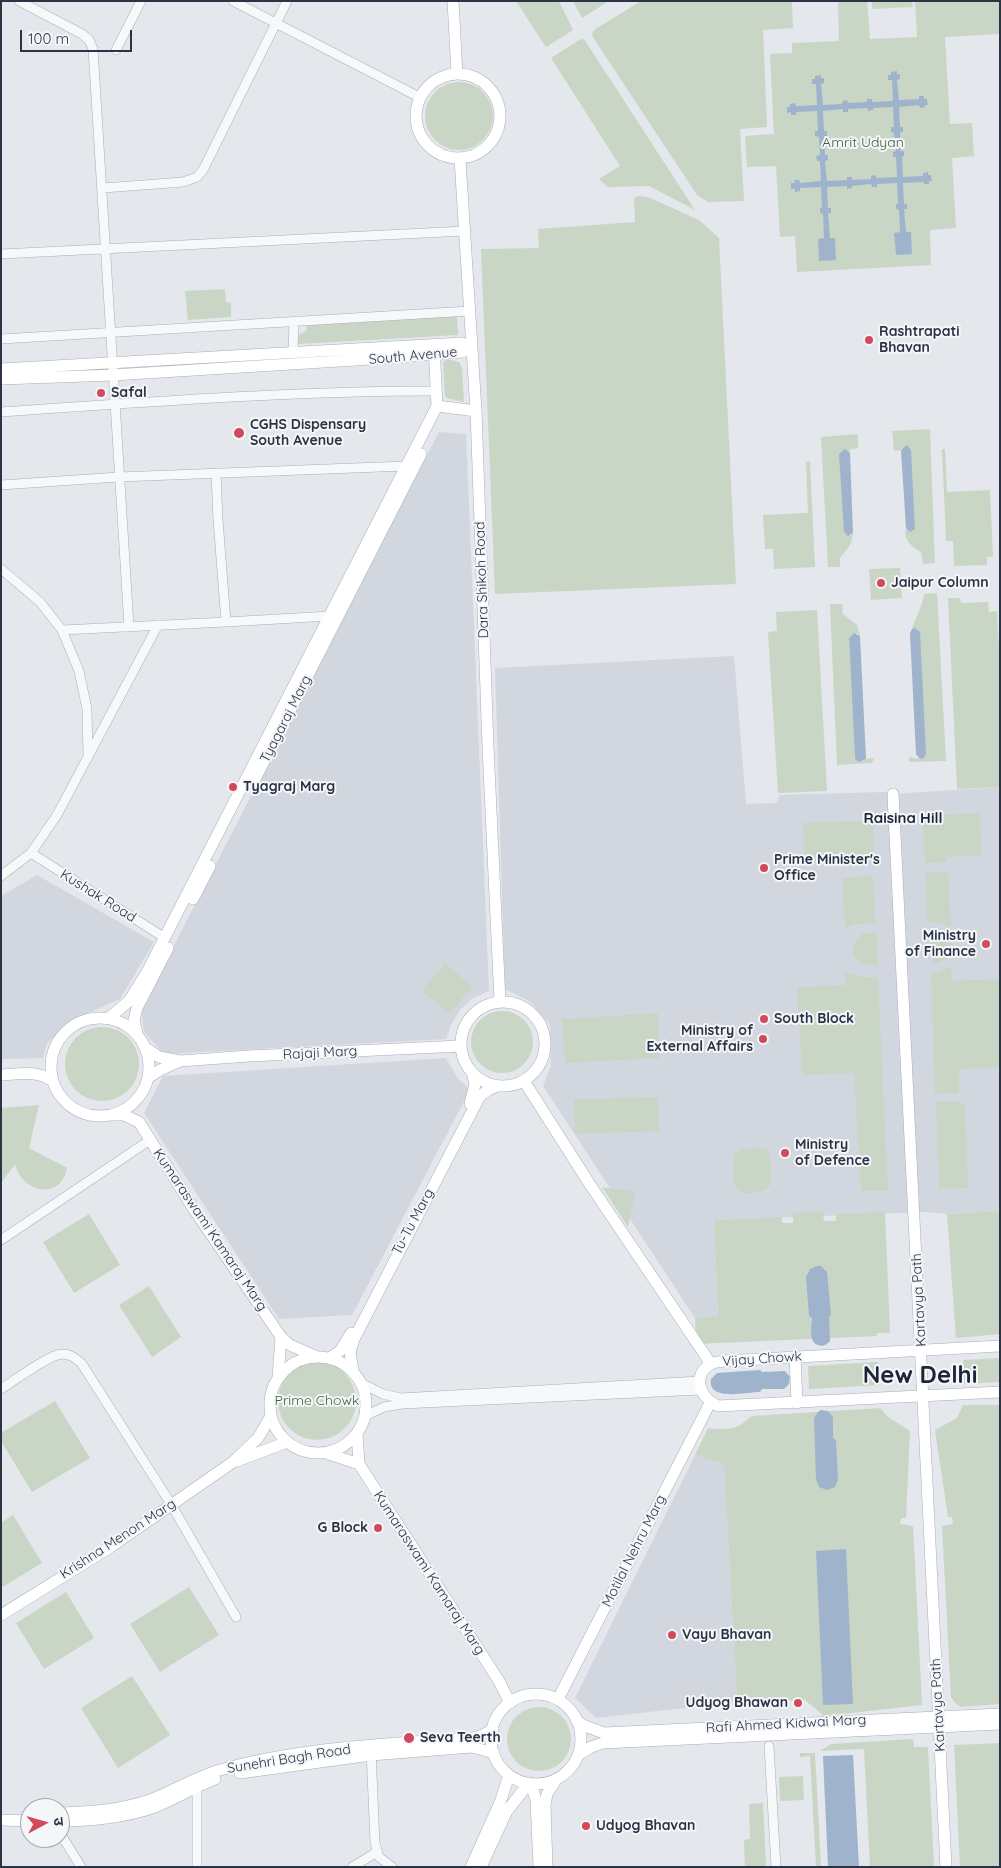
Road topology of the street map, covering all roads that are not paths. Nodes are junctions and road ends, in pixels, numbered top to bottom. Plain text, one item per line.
1 (19, 1) edge
2 (141, 1) edge
3 (233, 1) edge
4 (287, 1) edge
5 (454, 1) edge
6 (276, 23) junction
7 (116, 50) dead end
8 (456, 74) junction
9 (421, 98) junction
10 (460, 159) junction
11 (103, 188) junction
12 (465, 231) junction
13 (106, 248) junction
14 (1, 254) edge
15 (470, 311) junction
16 (294, 322) junction
17 (111, 333) junction
18 (1, 339) edge
19 (472, 347) junction
20 (435, 350) junction
21 (292, 353) junction
22 (112, 363) junction
23 (1, 368) edge
24 (113, 375) junction
25 (1, 379) edge
26 (436, 391) junction
27 (115, 404) junction
28 (441, 406) junction
29 (476, 411) junction
30 (1, 412) edge
31 (406, 466) junction
32 (216, 473) junction
33 (119, 477) junction
34 (1, 485) edge
35 (1, 569) edge
36 (330, 616) junction
37 (226, 622) junction
38 (158, 625) junction
39 (129, 627) junction
40 (62, 630) junction
41 (88, 760) junction
42 (893, 794) dead end
43 (31, 853) junction
44 (1, 876) edge
45 (165, 938) junction
46 (500, 1002) junction
47 (134, 1003) junction
48 (109, 1018) junction
49 (137, 1034) junction
50 (461, 1046) junction
51 (146, 1048) junction
52 (52, 1057) junction
53 (180, 1061) junction
54 (1, 1068) edge
55 (472, 1072) junction
56 (1, 1075) edge
57 (148, 1078) junction
58 (53, 1081) junction
59 (524, 1081) junction
60 (498, 1086) junction
61 (137, 1100) junction
62 (113, 1115) junction
63 (139, 1122) junction
64 (150, 1140) junction
65 (1, 1240) edge
66 (281, 1337) junction
67 (1000, 1346) edge
68 (921, 1350) junction
69 (315, 1356) junction
70 (795, 1357) junction
71 (330, 1358) junction
72 (711, 1364) junction
73 (353, 1371) junction
74 (278, 1378) junction
75 (361, 1383) junction
76 (700, 1385) junction
77 (1, 1389) edge
78 (1000, 1392) edge
79 (922, 1396) junction
80 (710, 1403) junction
81 (797, 1403) junction
82 (271, 1416) junction
83 (365, 1416) junction
84 (357, 1433) junction
85 (286, 1442) junction
86 (326, 1453) junction
87 (233, 1462) junction
88 (360, 1464) junction
89 (171, 1504) junction
90 (1, 1615) edge
91 (236, 1617) dead end
92 (515, 1700) junction
93 (558, 1700) junction
94 (1000, 1714) edge
95 (576, 1720) junction
96 (939, 1722) junction
97 (1000, 1724) edge
98 (493, 1729) junction
99 (769, 1746) dead end
100 (371, 1751) junction
101 (494, 1753) junction
102 (578, 1755) junction
103 (509, 1775) junction
104 (556, 1780) junction
105 (530, 1784) junction
106 (197, 1787) junction
107 (70, 1812) edge
108 (1, 1813) edge
109 (20, 1814) edge
110 (1, 1820) edge
111 (20, 1821) edge
112 (70, 1821) edge
113 (69, 1848) edge
114 (376, 1852) junction
115 (81, 1867) edge
116 (197, 1867) edge
117 (352, 1867) edge
118 (392, 1867) edge
119 (471, 1867) edge
120 (481, 1867) edge
121 (539, 1867) edge
122 (548, 1867) edge
123 (776, 1867) edge
124 (946, 1867) edge

1 - 11 street
2 - 7 street
3 - 6 street
4 - 6 street
5 - 8 main road
6 - 9 street
6 - 11 street
8 - 9 main road
8 - 10 main road
9 - 10 main road
10 - 12 main road, Dara Shikoh Road
11 - 13 street
12 - 13 street
12 - 15 main road, Dara Shikoh Road
13 - 14 street
13 - 17 street
15 - 16 street
15 - 19 main road, Dara Shikoh Road
16 - 17 street
16 - 21 street
17 - 18 street
17 - 22 street
19 - 20 main road, South Avenue
19 - 29 main road, Dara Shikoh Road
20 - 21 main road, South Avenue
20 - 24 main road, South Avenue
20 - 26 main road
21 - 22 main road, South Avenue
22 - 23 main road, South Avenue
22 - 24 street
24 - 25 main road, South Avenue
24 - 27 street
26 - 27 street
26 - 28 main road
27 - 30 street
27 - 33 street
28 - 29 main road
28 - 31 main road, Tyagaraj Marg
28 - 47 main road, Tyagaraj Marg
29 - 46 main road, Dara Shikoh Road
31 - 32 street
31 - 36 main road, Tyagaraj Marg
32 - 33 street
32 - 37 street
33 - 34 street
33 - 39 street
35 - 40 street
36 - 37 street
36 - 45 main road, Tyagaraj Marg
37 - 38 street
38 - 39 street
38 - 41 street
39 - 40 street
40 - 41 street
41 - 43 street
42 - 68 main road, Kartavya Path
43 - 44 street
43 - 45 street, Kushak Road
45 - 47 main road, Tyagaraj Marg
46 - 50 main road
46 - 59 main road
47 - 48 main road, Tyagaraj Marg
47 - 49 main road, Tyagaraj Marg
48 - 49 main road
48 - 52 main road
49 - 51 main road
50 - 53 main road, Rajaji Marg
50 - 55 main road
51 - 53 main road, Rajaji Marg
51 - 57 main road
52 - 54 main road
52 - 58 main road
53 - 57 main road, Rajaji Marg
55 - 60 main road
55 - 71 main road, Tu-Tu Marg
56 - 58 main road
57 - 61 main road
58 - 62 main road
59 - 60 main road
59 - 72 main road
60 - 73 main road, Tu-Tu Marg
61 - 62 main road
61 - 63 main road, Kumaraswami Kamaraj Marg
62 - 63 main road
63 - 64 main road, Kumaraswami Kamaraj Marg
64 - 65 street
64 - 66 main road, Kumaraswami Kamaraj Marg
66 - 69 main road, Kumaraswami Kamaraj Marg
66 - 74 main road
67 - 68 main road, Vijay Chowk
68 - 70 main road, Vijay Chowk
68 - 79 main road, Kartavya Path
69 - 71 main road
69 - 74 main road
70 - 72 main road, Vijay Chowk
70 - 81 main road
71 - 73 main road
72 - 76 main road, Vijay Chowk
73 - 75 main road
74 - 82 main road
75 - 76 street
75 - 83 main road
76 - 80 main road
76 - 83 street
77 - 89 street
78 - 79 main road
79 - 81 main road
79 - 96 main road, Kartavya Path
80 - 81 main road
80 - 93 main road, Motilal Nehru Marg
82 - 85 main road
82 - 87 main road, Krishna Menon Marg
83 - 84 main road
84 - 86 main road
84 - 88 main road, Kumaraswami Kamaraj Marg
85 - 86 main road
85 - 87 main road, Krishna Menon Marg
86 - 88 main road
87 - 89 main road, Krishna Menon Marg
88 - 92 main road, Kumaraswami Kamaraj Marg
89 - 90 main road, Krishna Menon Marg
89 - 91 street
92 - 93 main road
92 - 98 main road
93 - 95 main road
94 - 96 main road, Rafi Ahmed Kidwai Marg
95 - 96 main road, Rafi Ahmed Kidwai Marg
95 - 102 main road
96 - 97 main road, Rafi Ahmed Kidwai Marg
96 - 102 main road, Rafi Ahmed Kidwai Marg
96 - 124 main road, Kartavya Path
98 - 100 main road, Sunehri Bagh Road
98 - 101 main road
99 - 123 street
100 - 101 main road
100 - 106 main road
100 - 107 main road, Sunehri Bagh Road
100 - 114 street
101 - 103 main road
102 - 104 main road
103 - 105 main road
103 - 119 main road
104 - 105 main road
104 - 122 main road
105 - 120 main road
105 - 121 main road
106 - 112 main road
106 - 116 street
108 - 109 main road
110 - 111 main road
113 - 115 street
114 - 117 street
114 - 118 street

